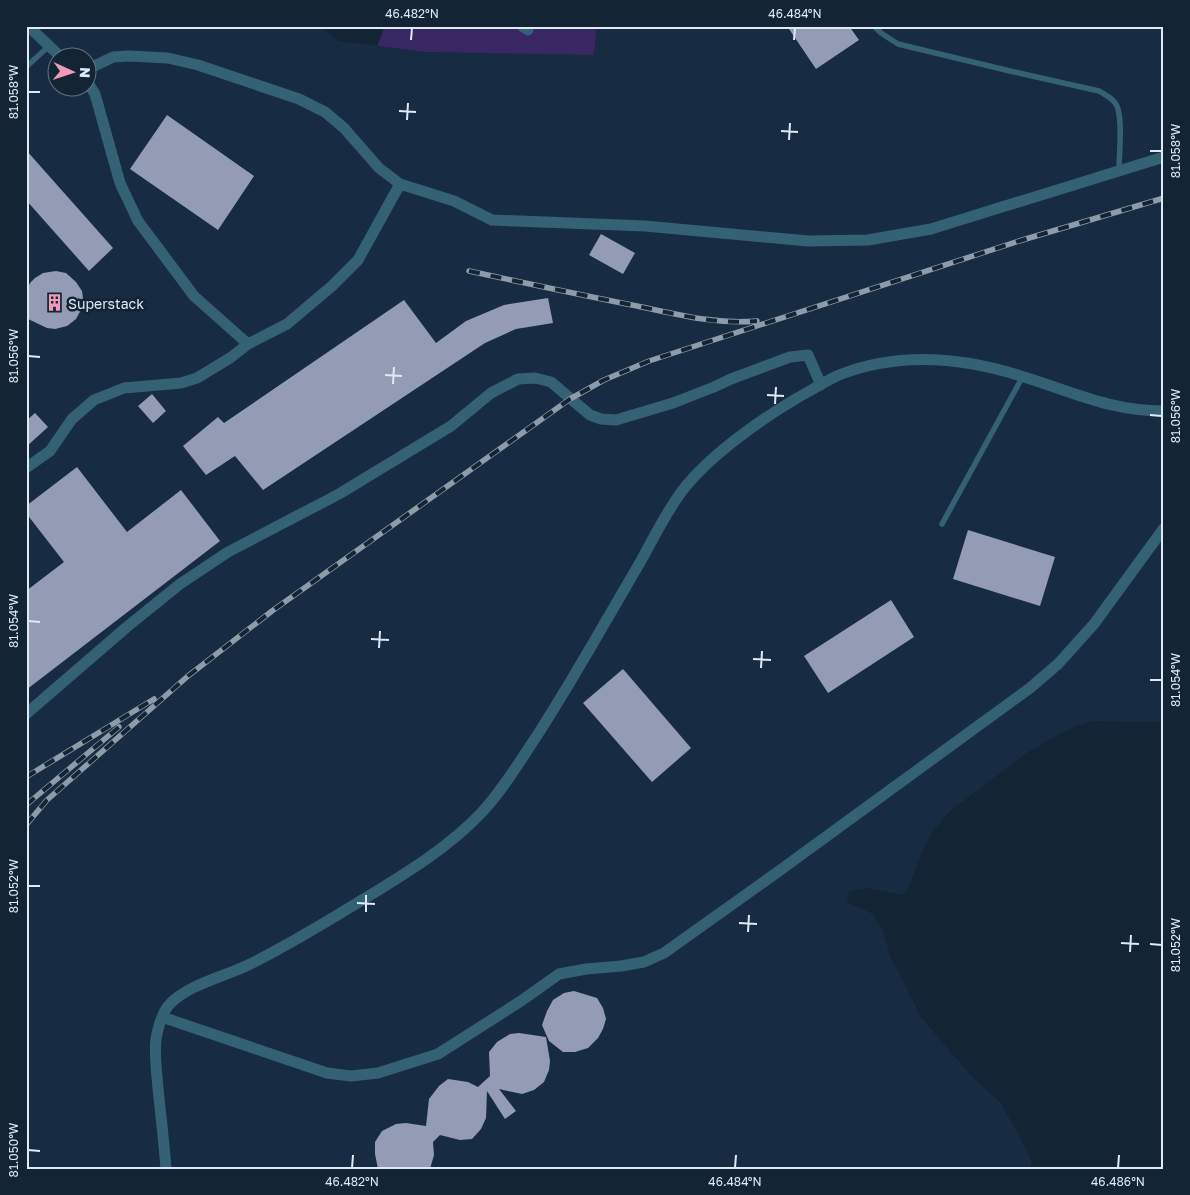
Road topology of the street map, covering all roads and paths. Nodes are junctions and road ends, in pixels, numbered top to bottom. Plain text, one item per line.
1 (28, 26) edge
2 (874, 26) edge
3 (49, 46) joint
4 (98, 65) edge
5 (26, 67) edge
6 (96, 98) edge
7 (1164, 157) edge
8 (1119, 170) junction
9 (400, 184) junction
10 (248, 344) junction
11 (1024, 376) junction
12 (821, 385) junction
13 (1164, 411) edge
14 (26, 468) edge
15 (942, 524) dead end
16 (1164, 528) edge
17 (26, 714) edge
18 (162, 1017) junction
19 (166, 1169) edge

1 - 3 street
2 - 8 lane
3 - 5 lane
4 - 9 street
6 - 10 street
7 - 8 street
8 - 9 street
9 - 10 street
10 - 14 street
11 - 12 street
11 - 13 street
11 - 15 lane
12 - 17 street
12 - 18 street
16 - 18 street
18 - 19 street

